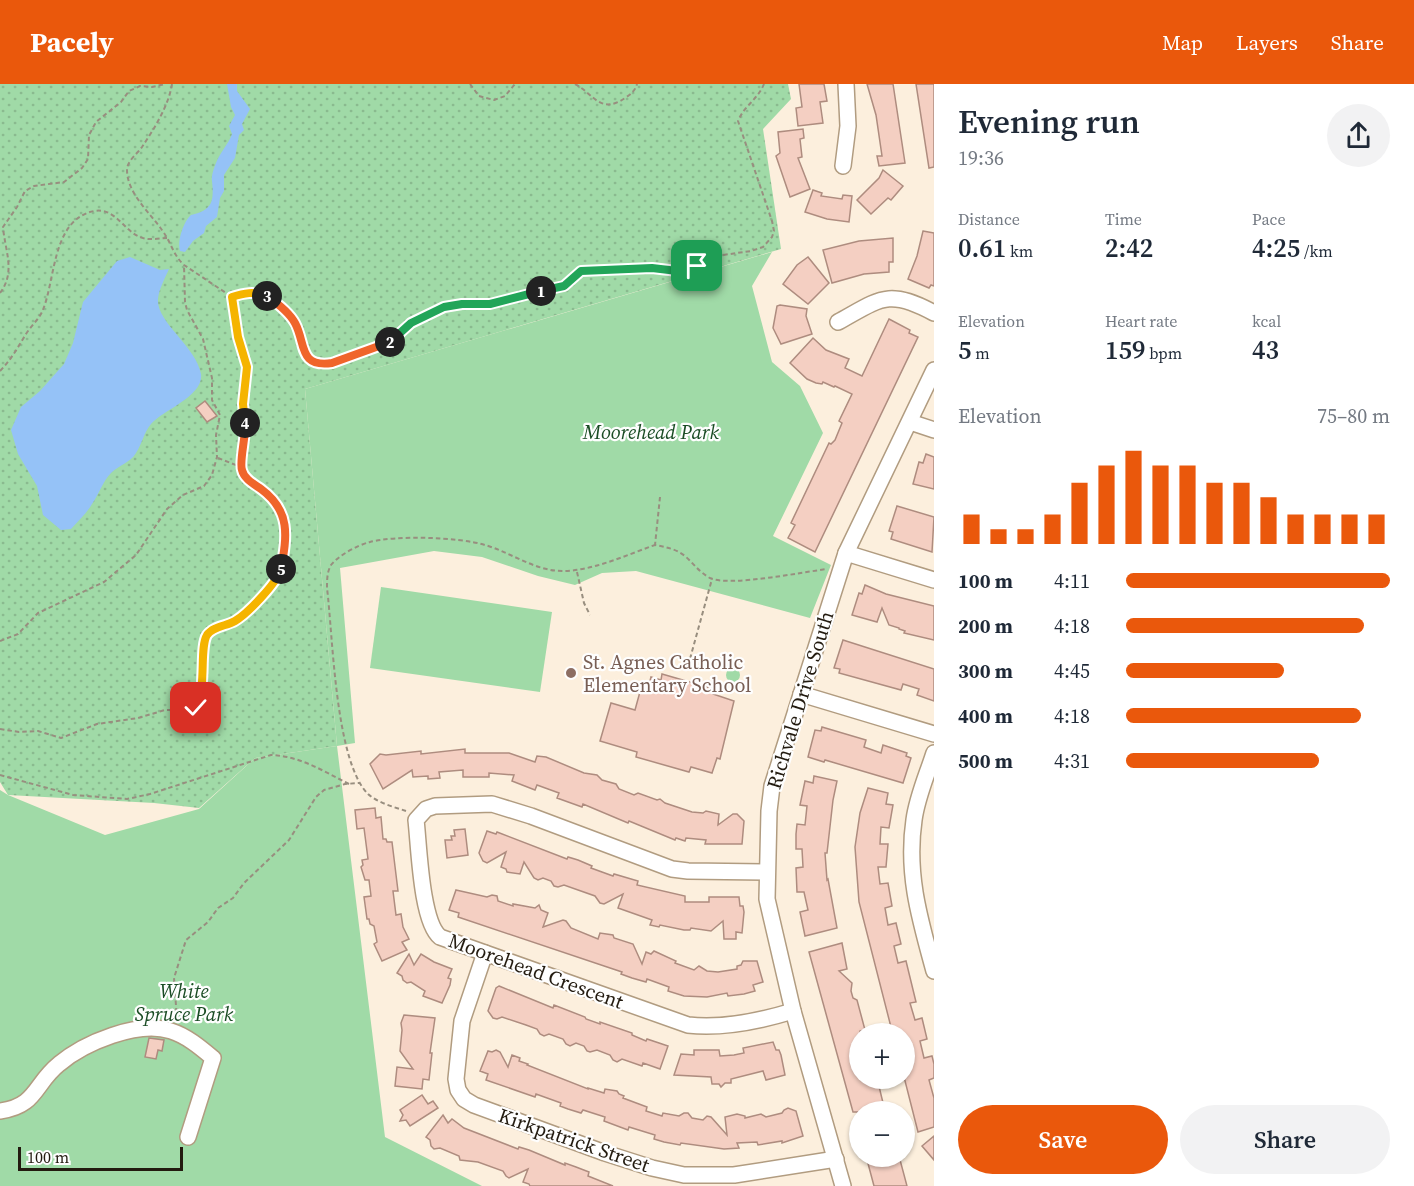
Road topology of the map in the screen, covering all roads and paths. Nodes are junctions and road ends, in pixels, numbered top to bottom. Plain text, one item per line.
1 (165, 84) edge
2 (172, 84) edge
3 (470, 84) edge
4 (515, 84) edge
5 (575, 84) edge
6 (637, 84) edge
7 (764, 84) edge
8 (846, 84) edge
9 (843, 166) dead end
10 (168, 238) junction
11 (184, 266) junction
12 (0, 293) edge
13 (232, 297) junction
14 (934, 313) edge
15 (838, 322) dead end
16 (934, 370) edge
17 (0, 371) edge
18 (910, 422) junction
19 (934, 429) edge
20 (218, 457) junction
21 (241, 467) junction
22 (660, 497) dead end
23 (655, 545) junction
24 (844, 560) junction
25 (577, 570) junction
26 (712, 579) junction
27 (934, 580) edge
28 (590, 615) dead end
29 (0, 641) edge
30 (688, 666) dead end
31 (801, 694) junction
32 (0, 729) edge
33 (934, 734) edge
34 (934, 753) edge
35 (0, 775) edge
36 (359, 783) junction
37 (349, 784) junction
38 (419, 815) junction
39 (767, 872) junction
40 (485, 953) junction
41 (934, 971) edge
42 (793, 1011) junction
43 (178, 1034) junction
44 (0, 1111) edge
45 (188, 1137) dead end
46 (836, 1159) junction
47 (843, 1186) edge

1 - 12 path
2 - 10 path
3 - 4 path
5 - 6 path
7 - 13 path
8 - 9 street
10 - 11 path
10 - 17 path
11 - 13 path
11 - 20 path
13 - 21 path
14 - 15 street
16 - 18 street, Richvale Drive South
18 - 19 street
18 - 24 street, Richvale Drive South
20 - 21 path
20 - 29 path
21 - 32 path
22 - 23 path
23 - 25 path
23 - 26 path
24 - 26 path
24 - 27 street
24 - 31 street, Richvale Drive South
25 - 28 path
25 - 36 path
26 - 30 path
31 - 33 street
31 - 39 street, Richvale Drive South
34 - 41 street
35 - 37 path
36 - 37 path
36 - 38 path
37 - 43 path
38 - 39 street
38 - 40 street, Moorehead Crescent
39 - 42 street, Richvale Drive South
40 - 42 street, Moorehead Crescent
40 - 46 street, Kirkpatrick Street
42 - 46 street, Richvale Drive South
43 - 44 street
43 - 45 street
46 - 47 street, Richvale Drive South

